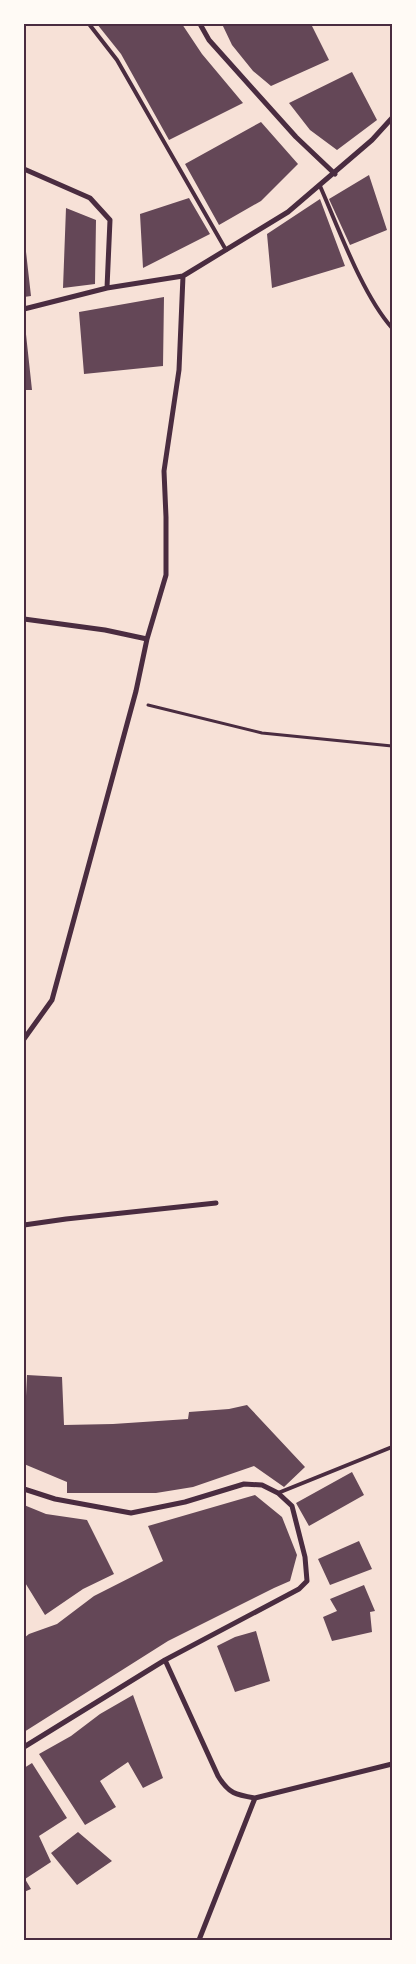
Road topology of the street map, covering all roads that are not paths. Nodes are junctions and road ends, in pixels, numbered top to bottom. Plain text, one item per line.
1 (89, 24) edge
2 (200, 24) edge
3 (392, 118) edge
4 (24, 169) edge
5 (335, 174) junction
6 (320, 186) junction
7 (226, 250) junction
8 (183, 276) junction
9 (107, 288) junction
10 (24, 309) edge
11 (392, 328) edge
12 (24, 619) edge
13 (147, 639) junction
14 (24, 1039) edge
15 (216, 1203) dead end
16 (24, 1225) edge
17 (392, 1447) edge
18 (24, 1489) edge
19 (278, 1493) junction
20 (165, 1660) junction
21 (24, 1747) edge
22 (392, 1764) edge
23 (255, 1798) junction
24 (199, 1940) edge

1 - 7 lane
2 - 5 street
3 - 5 street
4 - 9 street
5 - 6 street
6 - 7 street
6 - 11 lane
7 - 8 street
8 - 9 street
8 - 13 street
9 - 10 street
12 - 13 street
13 - 14 street
15 - 16 street
17 - 19 lane
18 - 19 street
19 - 20 street
20 - 21 street
20 - 23 street
22 - 23 street
23 - 24 street

